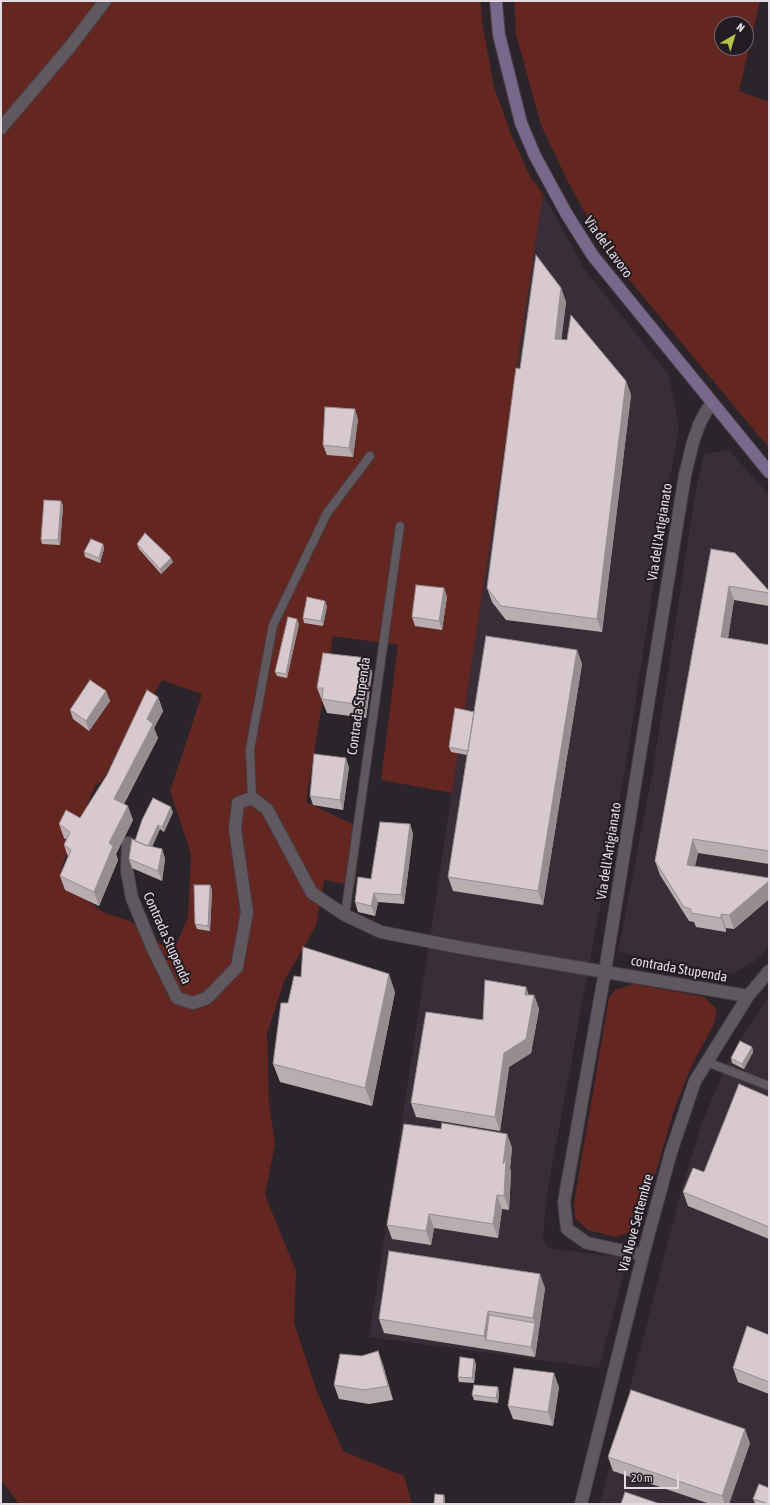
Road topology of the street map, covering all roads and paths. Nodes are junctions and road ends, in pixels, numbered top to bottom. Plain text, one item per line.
1 (105, 1) edge
2 (496, 1) edge
3 (1, 128) edge
4 (712, 403) junction
5 (370, 456) dead end
6 (769, 472) edge
7 (400, 526) dead end
8 (252, 798) junction
9 (128, 843) dead end
10 (345, 915) junction
11 (605, 971) junction
12 (769, 971) edge
13 (748, 996) junction
14 (707, 1062) junction
15 (769, 1086) edge
16 (642, 1255) junction
17 (581, 1504) edge

1 - 3 street
2 - 4 street, Via del Lavoro
4 - 6 street, Via del Lavoro
4 - 11 street, Via dell'Artigianato
5 - 8 lane
7 - 10 lane, Contrada Stupenda
8 - 9 street, Contrada Stupenda
8 - 10 street
10 - 11 street
11 - 13 street, contrada Stupenda
11 - 16 street, Via dell'Artigianato
12 - 13 street, Via Nove Settembre
13 - 14 street, Via Nove Settembre
14 - 15 lane
14 - 16 street, Via Nove Settembre
16 - 17 street, Via Nove Settembre

